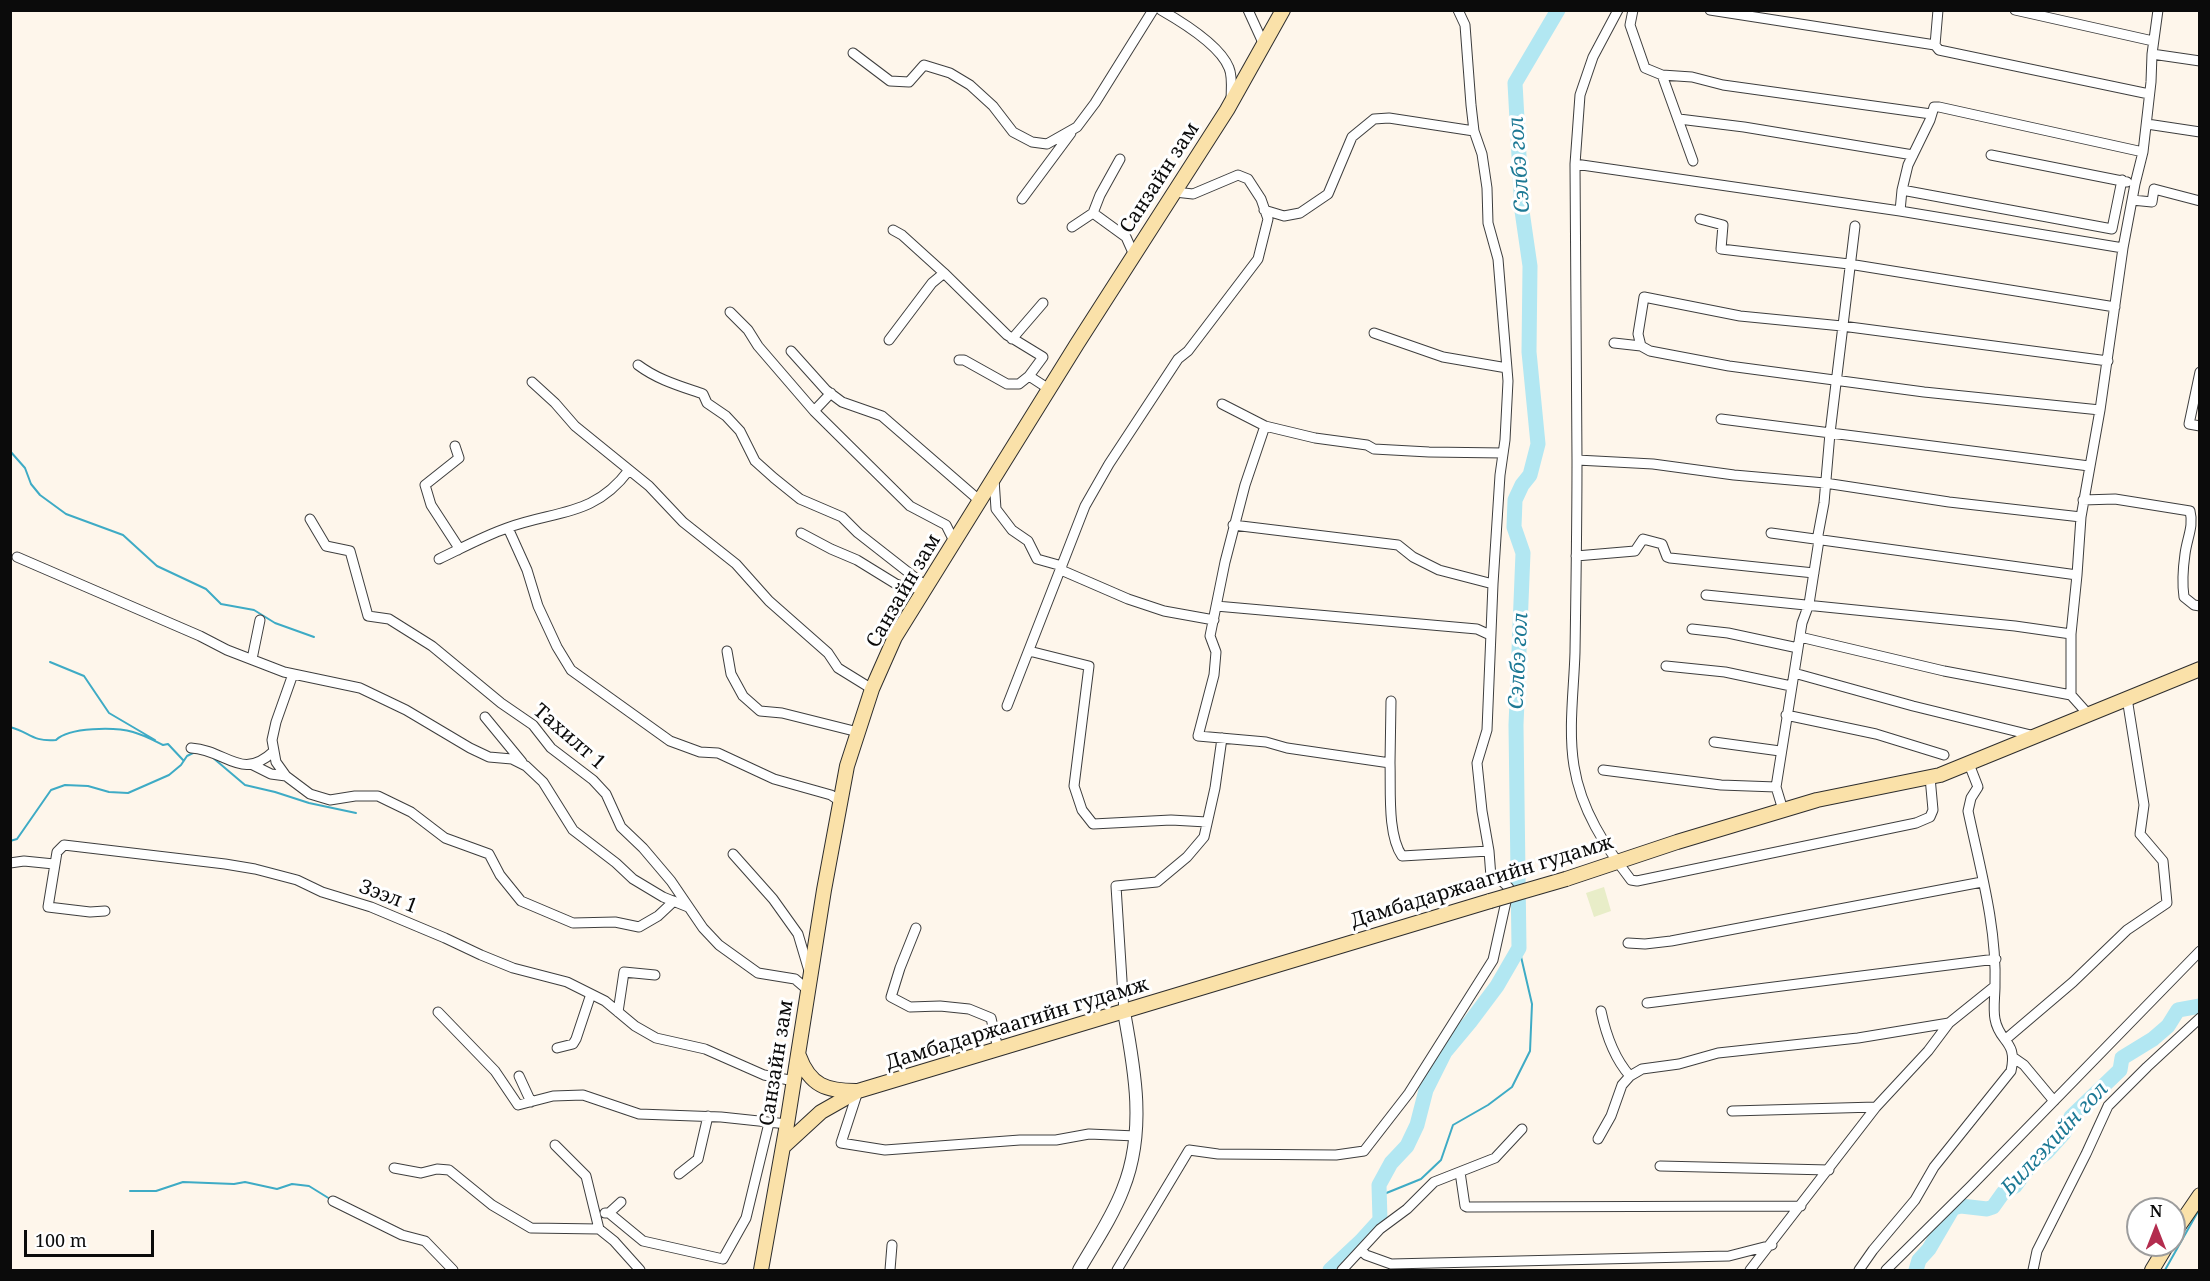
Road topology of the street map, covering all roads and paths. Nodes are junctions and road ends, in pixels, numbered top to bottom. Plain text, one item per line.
1 (1153, 10) edge
2 (1161, 10) edge
3 (1248, 10) edge
4 (1282, 10) edge
5 (1458, 10) edge
6 (1618, 10) edge
7 (1633, 10) edge
8 (1710, 10) edge
9 (1938, 10) edge
10 (2015, 10) edge
11 (2158, 10) edge
12 (2153, 41) junction
13 (1264, 45) junction
14 (1935, 45) junction
15 (853, 53) dead end
16 (2152, 54) junction
17 (2199, 62) edge
18 (1662, 75) junction
19 (2149, 94) junction
20 (1231, 103) junction
21 (1931, 114) junction
22 (1679, 119) junction
23 (2147, 124) junction
24 (1077, 127) junction
25 (1474, 131) junction
26 (2199, 132) edge
27 (2143, 152) junction
28 (1913, 155) junction
29 (1991, 155) dead end
30 (1120, 159) dead end
31 (1693, 161) dead end
32 (1575, 164) junction
33 (2122, 180) junction
34 (2135, 184) junction
35 (1902, 190) junction
36 (1175, 192) junction
37 (1022, 199) dead end
38 (2132, 200) junction
39 (2199, 201) edge
40 (1264, 210) junction
41 (1900, 211) junction
42 (1093, 213) junction
43 (1701, 219) dead end
44 (1855, 226) dead end
45 (1072, 227) dead end
46 (893, 230) dead end
47 (2124, 248) junction
48 (1134, 255) junction
49 (1849, 264) junction
50 (944, 273) junction
51 (1043, 303) dead end
52 (2115, 307) junction
53 (730, 312) dead end
54 (1842, 326) junction
55 (1374, 333) dead end
56 (1012, 339) junction
57 (889, 340) dead end
58 (1614, 343) dead end
59 (1641, 345) junction
60 (791, 351) dead end
61 (958, 360) dead end
62 (2108, 361) junction
63 (638, 365) dead end
64 (1507, 368) junction
65 (2199, 372) edge
66 (1029, 376) junction
67 (1837, 380) junction
68 (532, 382) dead end
69 (1050, 389) junction
70 (831, 393) junction
71 (1222, 404) dead end
72 (2100, 410) junction
73 (814, 411) junction
74 (1721, 419) dead end
75 (1265, 426) junction
76 (2199, 426) edge
77 (1830, 433) junction
78 (455, 446) dead end
79 (1503, 453) junction
80 (1577, 460) junction
81 (2089, 466) junction
82 (629, 470) junction
83 (994, 478) junction
84 (1825, 483) junction
85 (2083, 500) junction
86 (980, 501) junction
87 (2081, 517) junction
88 (310, 519) dead end
89 (1233, 525) junction
90 (507, 528) junction
91 (2195, 530) edge
92 (801, 533) dead end
93 (1771, 533) dead end
94 (1819, 540) junction
95 (955, 543) junction
96 (458, 550) junction
97 (1576, 556) junction
98 (17, 557) dead end
99 (439, 559) dead end
100 (1061, 568) junction
101 (1814, 573) junction
102 (2077, 575) junction
103 (1493, 584) junction
104 (927, 587) junction
105 (1706, 595) dead end
106 (1809, 604) junction
107 (1216, 606) junction
108 (2199, 606) edge
109 (261, 620) dead end
110 (1214, 620) junction
111 (1692, 629) dead end
112 (2071, 634) junction
113 (1490, 635) junction
114 (1800, 637) junction
115 (1798, 648) junction
116 (727, 651) dead end
117 (1029, 651) junction
118 (252, 659) junction
119 (1666, 666) dead end
120 (2199, 669) edge
121 (1794, 674) junction
122 (293, 675) junction
123 (1791, 686) junction
124 (872, 689) junction
125 (2071, 695) junction
126 (2127, 698) junction
127 (1391, 701) dead end
128 (1007, 706) dead end
129 (2088, 714) junction
130 (1786, 715) junction
131 (485, 717) dead end
132 (858, 732) junction
133 (2035, 736) junction
134 (1222, 738) junction
135 (1714, 742) dead end
136 (191, 748) dead end
137 (274, 750) junction
138 (1780, 751) junction
139 (1944, 755) dead end
140 (1390, 763) junction
141 (1969, 764) junction
142 (254, 765) junction
143 (526, 766) junction
144 (1603, 770) dead end
145 (286, 776) junction
146 (1930, 777) junction
147 (1776, 787) junction
148 (841, 802) junction
149 (1783, 810) junction
150 (1207, 822) junction
151 (1489, 851) junction
152 (733, 854) dead end
153 (1617, 861) junction
154 (10, 863) edge
155 (54, 864) junction
156 (1982, 882) junction
157 (674, 901) junction
158 (688, 907) junction
159 (105, 911) dead end
160 (916, 928) dead end
161 (1628, 943) dead end
162 (2199, 951) edge
163 (1996, 959) junction
164 (655, 975) dead end
165 (811, 976) junction
166 (1995, 986) junction
167 (809, 991) junction
168 (591, 994) junction
169 (1647, 1003) dead end
170 (1601, 1011) dead end
171 (438, 1012) dead end
172 (618, 1012) junction
173 (1124, 1012) junction
174 (2199, 1018) edge
175 (1949, 1023) junction
176 (2006, 1040) junction
177 (557, 1048) dead end
178 (998, 1049) junction
179 (799, 1054) junction
180 (2014, 1058) junction
181 (519, 1076) dead end
182 (1630, 1076) junction
183 (794, 1081) junction
184 (858, 1091) junction
185 (2054, 1101) junction
186 (531, 1102) junction
187 (1876, 1107) junction
188 (1732, 1111) dead end
189 (708, 1116) junction
190 (770, 1123) junction
191 (787, 1124) junction
192 (1522, 1129) dead end
193 (1136, 1136) junction
194 (1598, 1139) dead end
195 (555, 1145) dead end
196 (784, 1146) junction
197 (1660, 1166) dead end
198 (394, 1168) dead end
199 (1829, 1170) junction
200 (1460, 1172) junction
201 (679, 1174) dead end
202 (2199, 1195) edge
203 (333, 1201) dead end
204 (621, 1202) dead end
205 (1801, 1206) junction
206 (609, 1213) junction
207 (596, 1214) junction
208 (2186, 1215) edge
209 (599, 1229) junction
210 (892, 1245) dead end
211 (1772, 1245) junction
212 (1362, 1251) junction
213 (2160, 1257) edge
214 (2035, 1269) edge
215 (453, 1270) edge
216 (640, 1270) edge
217 (761, 1270) edge
218 (890, 1270) edge
219 (1079, 1270) edge
220 (1117, 1270) edge
221 (1342, 1270) edge
222 (1750, 1270) edge
223 (1859, 1270) edge
224 (1886, 1270) edge
225 (2152, 1270) edge

1 - 24 street
2 - 20 street
3 - 13 street
4 - 13 main road, Санзайн зам
5 - 25 street
6 - 32 street
7 - 18 street
8 - 14 street
9 - 14 street
10 - 12 street
11 - 12 street
12 - 16 street
13 - 20 main road, Санзайн зам
14 - 19 street
15 - 24 street
16 - 17 street
16 - 19 street
18 - 21 street
18 - 22 street
19 - 23 street
20 - 36 main road, Санзайн зам
21 - 27 street
21 - 28 street
22 - 28 street
22 - 31 street
23 - 26 street
23 - 27 street
24 - 37 street
25 - 40 street
25 - 64 street
27 - 34 street
28 - 35 street
29 - 33 street
30 - 42 street
32 - 41 street
32 - 80 street
33 - 34 street
33 - 35 street
34 - 38 street
35 - 41 street
36 - 40 street
36 - 48 main road, Санзайн зам
38 - 39 street
38 - 47 street
40 - 100 street
41 - 47 street
42 - 45 street
42 - 48 street
43 - 49 street
44 - 49 street
46 - 50 street
47 - 52 street
48 - 69 main road, Санзайн зам
49 - 52 street
49 - 54 street
50 - 56 street
50 - 57 street
51 - 56 street
52 - 62 street
53 - 73 street
54 - 59 street
54 - 62 street
54 - 67 street
55 - 64 street
56 - 66 street
58 - 59 street
59 - 67 street
60 - 70 street
61 - 66 street
62 - 72 street
63 - 104 street
64 - 79 street
65 - 76 street
66 - 69 street
67 - 72 street
67 - 77 street
68 - 82 street
69 - 83 main road, Санзайн зам
70 - 73 street
70 - 86 street
71 - 75 street
72 - 81 street
73 - 95 street
74 - 77 street
75 - 79 street
75 - 89 street
77 - 81 street
77 - 84 street
78 - 96 street
79 - 103 street
80 - 84 street
80 - 97 street
81 - 85 street
82 - 90 street
82 - 124 street
83 - 86 main road, Санзайн зам
83 - 100 street
84 - 87 street
84 - 94 street
85 - 87 street
85 - 91 street
86 - 95 main road, Санзайн зам
87 - 102 street
88 - 158 street, Тахилт 1
89 - 103 street
89 - 107 street
90 - 96 street
90 - 148 street
91 - 108 street
92 - 104 street
93 - 94 street
94 - 101 street
94 - 102 street
95 - 104 main road, Санзайн зам
96 - 99 street
97 - 101 street
97 - 153 street
98 - 118 street
100 - 110 street
100 - 117 street
101 - 106 street
102 - 112 street
103 - 113 street
104 - 124 main road, Санзайн зам
105 - 106 street
106 - 112 street
106 - 114 street
107 - 110 street
107 - 113 street
109 - 118 street
110 - 134 street
111 - 115 street
112 - 125 street
113 - 151 street
114 - 115 street
114 - 125 street
115 - 121 street
116 - 132 street
117 - 128 street
117 - 150 street
118 - 122 street
119 - 123 street
120 - 126 main road, Дамбадаржаагийн гудамж
121 - 123 street
121 - 133 street
122 - 137 street
122 - 143 street
123 - 130 street
124 - 132 main road, Санзайн зам
125 - 129 street
126 - 129 main road, Дамбадаржаагийн гудамж
126 - 176 street
127 - 140 street
129 - 133 main road, Дамбадаржаагийн гудамж
130 - 138 street
130 - 139 street
131 - 143 street
132 - 148 main road, Санзайн зам
133 - 141 main road, Дамбадаржаагийн гудамж
134 - 140 street
134 - 150 street
135 - 138 street
136 - 142 street
137 - 142 street
137 - 145 street
138 - 147 street
140 - 151 street
141 - 146 main road, Дамбадаржаагийн гудамж
141 - 156 street
142 - 145 street
143 - 157 street
144 - 147 street
145 - 157 street
146 - 149 main road, Дамбадаржаагийн гудамж
146 - 153 street
147 - 149 street
148 - 165 main road, Санзайн зам
149 - 153 main road, Дамбадаржаагийн гудамж
150 - 173 street
151 - 220 street
152 - 165 street
153 - 173 main road, Дамбадаржаагийн гудамж, bridge
154 - 155 street
155 - 159 street
155 - 168 street, Зээл 1
156 - 161 street
156 - 163 street
157 - 158 street
158 - 167 street, Тахилт 1
160 - 178 street
162 - 185 street
163 - 166 street
163 - 169 street
164 - 172 street
165 - 167 main road, Санзайн зам
166 - 175 street
166 - 176 street
167 - 179 main road, Санзайн зам
168 - 172 street, Зээл 1
168 - 177 street
170 - 182 street
171 - 186 street
172 - 183 street, Зээл 1
173 - 178 main road, Дамбадаржаагийн гудамж
173 - 193 street
174 - 214 street
175 - 182 street
175 - 187 street
176 - 180 street
178 - 184 main road, Дамбадаржаагийн гудамж
179 - 183 main road, Санзайн зам
179 - 184 main road
180 - 185 street
180 - 223 street
181 - 186 street
182 - 194 street
183 - 191 main road, Санзайн зам
184 - 193 street
184 - 196 main road, Дамбадаржаагийн гудамж
185 - 224 street
186 - 189 street
187 - 188 street
187 - 199 street
189 - 190 street
189 - 201 street
190 - 191 street
190 - 206 street
191 - 196 main road, Санзайн зам
192 - 200 street
193 - 219 street
195 - 207 street
196 - 217 main road, Санзайн зам
197 - 199 street
198 - 209 street
199 - 205 street
200 - 205 street
200 - 212 street
202 - 208 main road
203 - 215 street
204 - 206 street
205 - 211 street
206 - 207 street
207 - 209 street
209 - 216 street
210 - 218 street
211 - 212 street
211 - 222 street
212 - 221 street
213 - 225 main road

